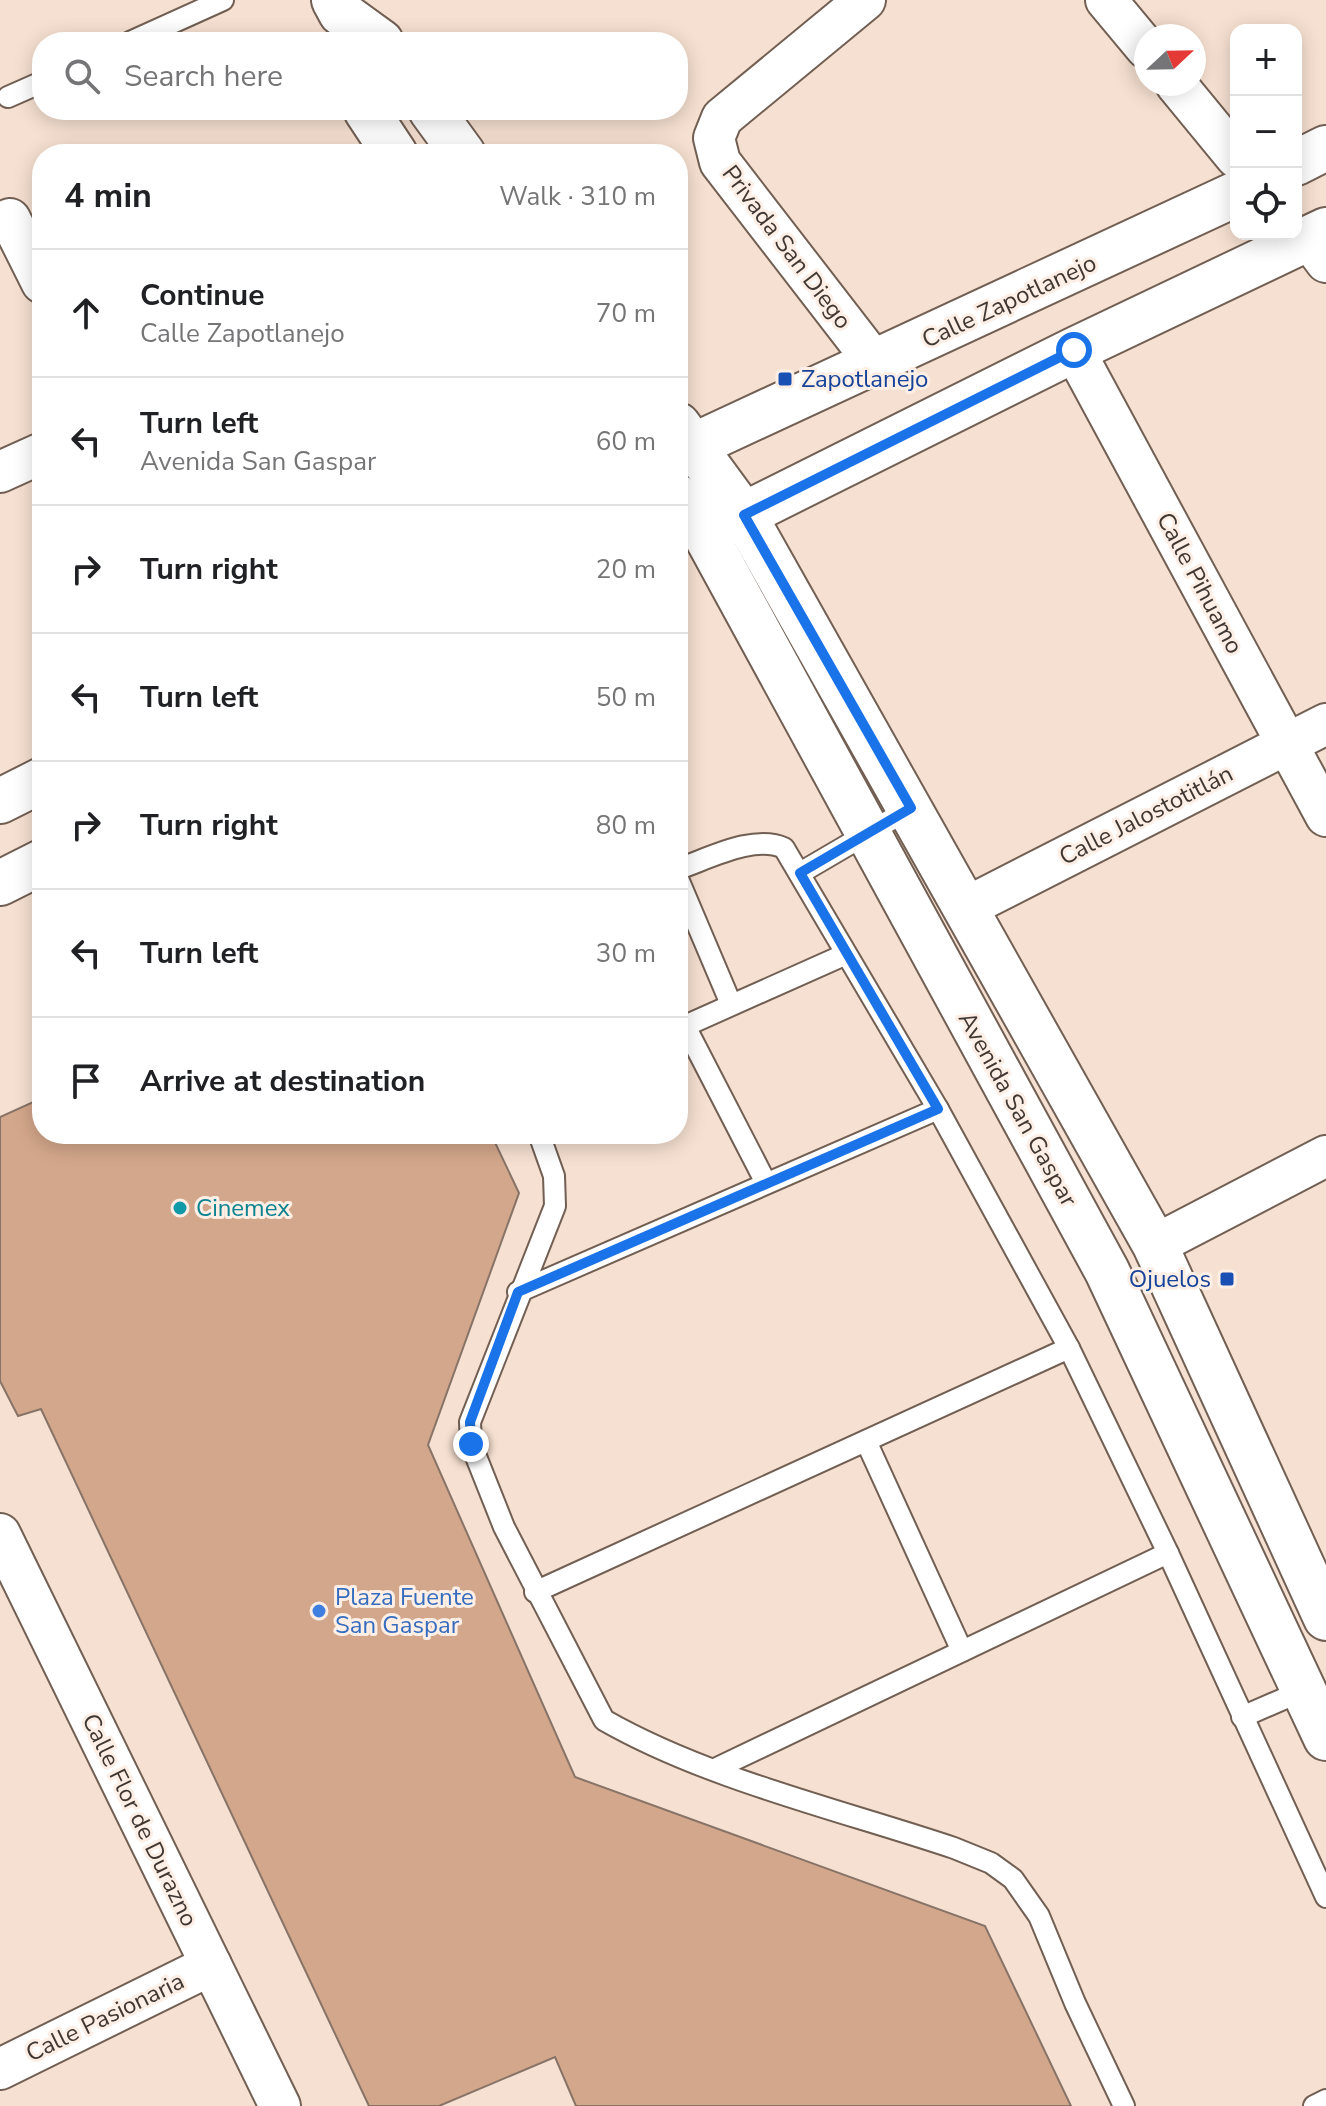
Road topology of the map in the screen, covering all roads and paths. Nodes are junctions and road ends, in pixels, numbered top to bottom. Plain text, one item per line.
1 (223, 0) edge
2 (865, 0) edge
3 (1106, 0) edge
4 (339, 18) edge
5 (152, 32) edge
6 (364, 32) edge
7 (1134, 34) edge
8 (32, 86) edge
9 (1186, 96) edge
10 (8, 97) dead end
11 (373, 120) edge
12 (438, 120) edge
13 (388, 144) edge
14 (456, 144) edge
15 (1326, 148) edge
16 (1230, 150) edge
17 (1302, 160) edge
18 (1230, 197) edge
19 (10, 219) dead end
20 (1320, 244) edge
21 (32, 263) edge
22 (1074, 350) junction
23 (876, 364) junction
24 (688, 439) edge
25 (688, 447) edge
26 (32, 458) edge
27 (0, 472) edge
28 (744, 515) junction
29 (692, 541) edge
30 (1326, 724) edge
31 (1286, 742) junction
32 (32, 785) edge
33 (0, 801) edge
34 (911, 808) junction
35 (1326, 816) edge
36 (868, 833) junction
37 (688, 866) edge
38 (32, 867) edge
39 (800, 873) junction
40 (0, 883) edge
41 (688, 903) edge
42 (967, 907) junction
43 (844, 955) junction
44 (731, 1004) junction
45 (688, 1025) edge
46 (688, 1039) edge
47 (938, 1109) junction
48 (543, 1144) edge
49 (1326, 1156) edge
50 (766, 1183) junction
51 (1155, 1245) junction
52 (518, 1292) junction
53 (1069, 1348) junction
54 (866, 1441) junction
55 (0, 1534) edge
56 (1168, 1553) junction
57 (12, 1586) edge
58 (535, 1592) junction
59 (1326, 1618) edge
60 (962, 1651) junction
61 (1315, 1685) edge
62 (1242, 1717) junction
63 (1326, 1738) edge
64 (715, 1769) junction
65 (1326, 1897) edge
66 (211, 1965) junction
67 (0, 2069) edge
68 (1326, 2100) edge
69 (280, 2106) edge
70 (1124, 2106) edge
71 (1314, 2106) edge

1 - 5 lane
2 - 23 street, Privada San Diego
3 - 7 street
4 - 6 street
8 - 10 lane
9 - 16 street
11 - 13 street
12 - 14 street
15 - 17 street
18 - 23 street, Calle Zapotlanejo
19 - 21 street
20 - 22 street
22 - 28 street
22 - 31 street, Calle Pihuamo
23 - 24 street, Calle Zapotlanejo
25 - 28 street
26 - 27 street
28 - 29 street
28 - 34 street
29 - 36 street, Avenida San Gaspar
30 - 31 street, Calle Jalostotitlán
31 - 35 street, Calle Pihuamo
31 - 42 street, Calle Jalostotitlán
32 - 33 street
34 - 36 lane
34 - 42 street
36 - 39 lane
36 - 61 street, Avenida San Gaspar
37 - 39 lane
38 - 40 street
39 - 43 lane
41 - 44 lane
42 - 51 street
43 - 44 lane
43 - 47 lane
44 - 45 lane
46 - 50 lane
47 - 50 lane
47 - 53 lane
48 - 52 lane
49 - 51 street
50 - 52 lane
51 - 59 street
52 - 58 lane
53 - 54 lane
53 - 56 lane
54 - 58 lane
54 - 60 lane
55 - 57 street, Calle Flor de Durazno
56 - 60 lane
56 - 62 lane
57 - 66 street, Calle Flor de Durazno
58 - 64 lane
60 - 64 lane
61 - 62 lane
61 - 63 street, Avenida San Gaspar
62 - 65 lane
64 - 70 lane
66 - 67 street, Calle Pasionaria
66 - 69 street, Calle Flor de Durazno
68 - 71 lane

